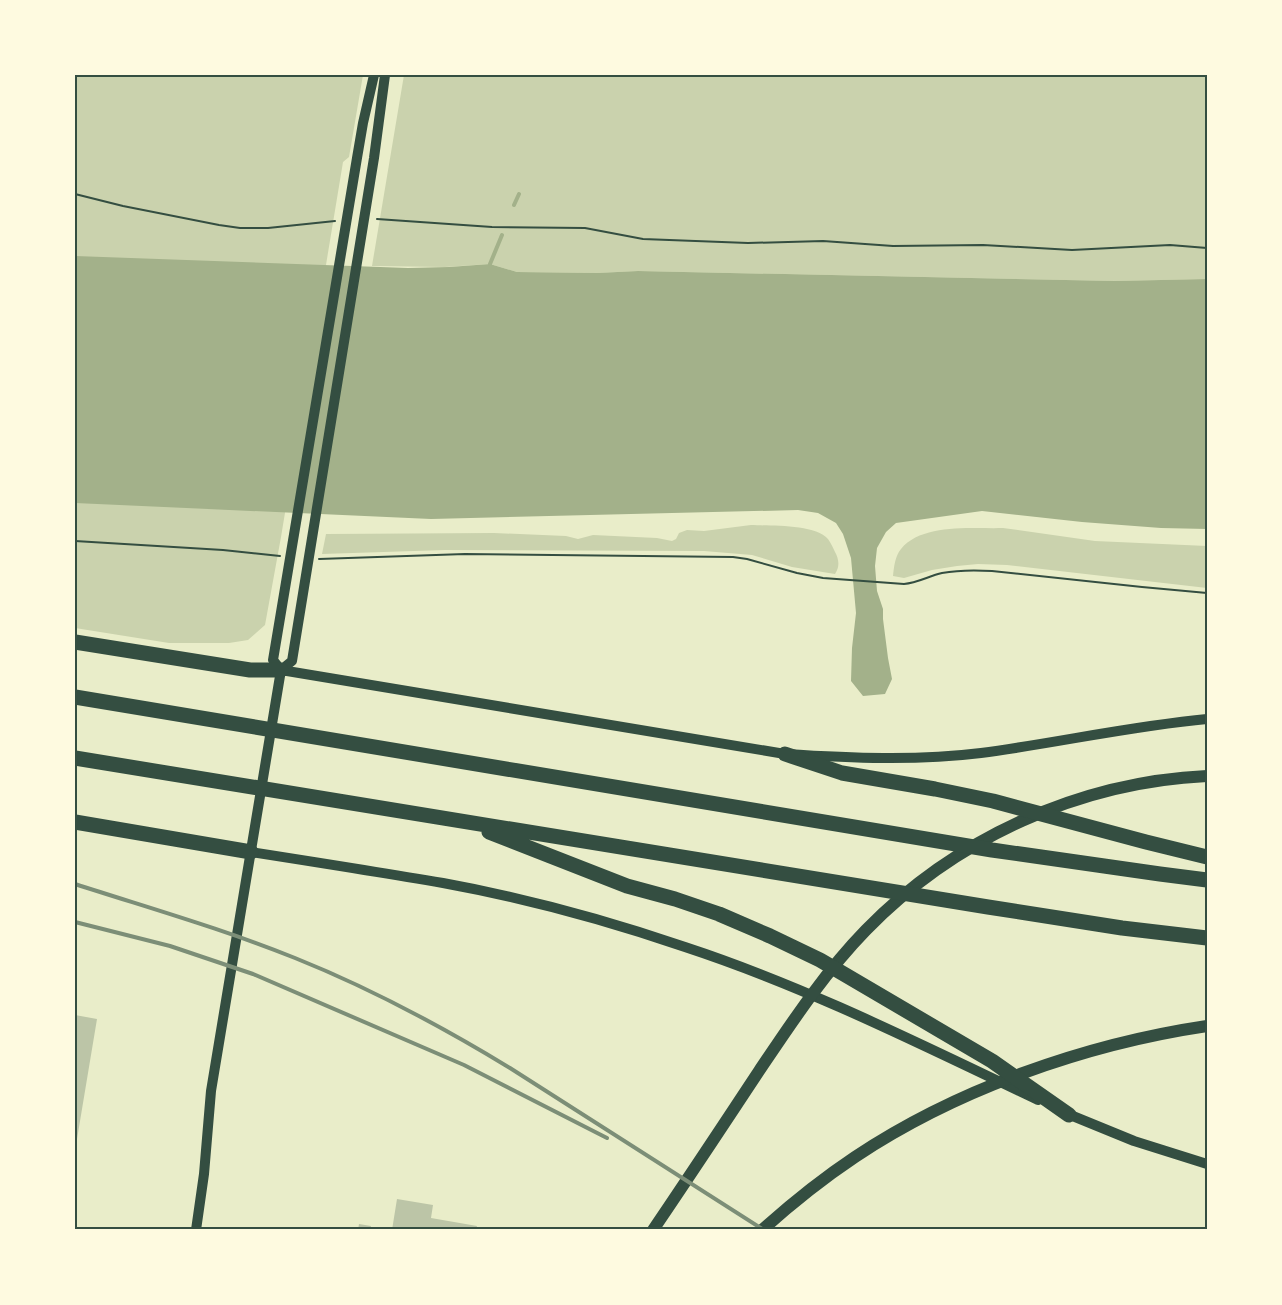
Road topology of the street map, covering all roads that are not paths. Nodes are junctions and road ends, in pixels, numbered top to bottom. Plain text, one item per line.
1 (374, 75) edge
2 (385, 75) edge
3 (75, 642) edge
4 (281, 670) junction
5 (75, 697) edge
6 (1207, 718) edge
7 (786, 754) junction
8 (75, 758) edge
9 (1207, 776) edge
10 (461, 821) junction
11 (75, 822) edge
12 (250, 852) junction
13 (1207, 857) edge
14 (1207, 880) edge
15 (1207, 938) edge
16 (1207, 1026) edge
17 (1069, 1115) junction
18 (1207, 1164) edge
19 (196, 1230) edge
20 (653, 1230) edge
21 (762, 1230) edge

1 - 4 main road
2 - 4 main road
3 - 4 highway
4 - 7 main road
4 - 12 main road
5 - 14 highway
6 - 7 main road
7 - 13 highway
8 - 10 highway
9 - 20 main road
10 - 15 highway
10 - 17 highway
11 - 12 highway
12 - 17 main road
12 - 19 main road
16 - 21 main road
17 - 18 main road

